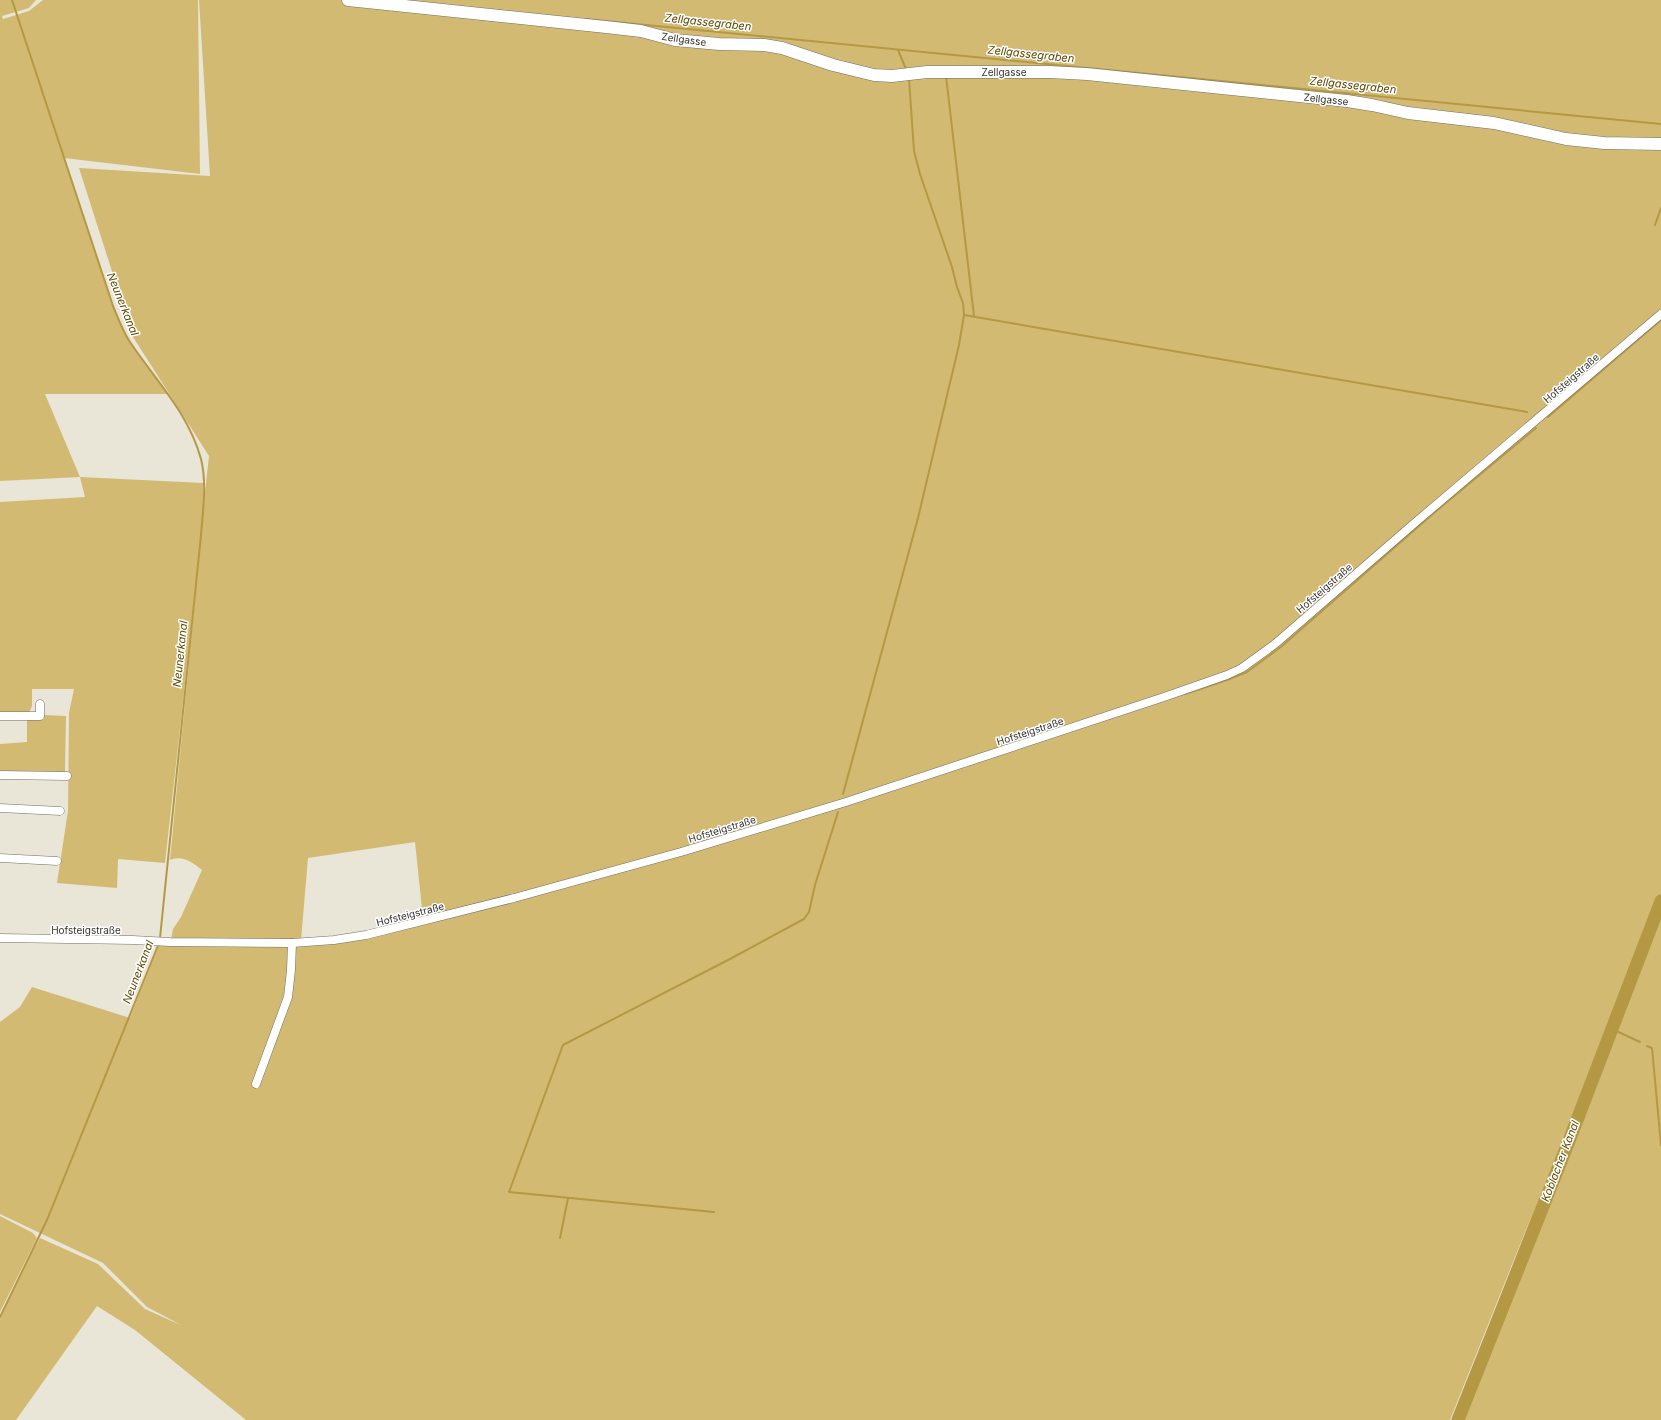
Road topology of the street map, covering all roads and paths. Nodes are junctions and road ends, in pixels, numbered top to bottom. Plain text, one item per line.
1 (348, 0) edge
2 (1661, 144) edge
3 (1661, 314) edge
4 (40, 704) dead end
5 (0, 716) edge
6 (0, 776) edge
7 (67, 776) dead end
8 (0, 808) edge
9 (60, 811) dead end
10 (0, 858) edge
11 (57, 861) dead end
12 (0, 938) edge
13 (292, 943) junction
14 (256, 1084) dead end

1 - 2 main road, Zellgasse
3 - 13 street, Hofsteigstraße
4 - 5 street
6 - 7 street
8 - 9 street
10 - 11 street
12 - 13 street, Hofsteigstraße
13 - 14 street

